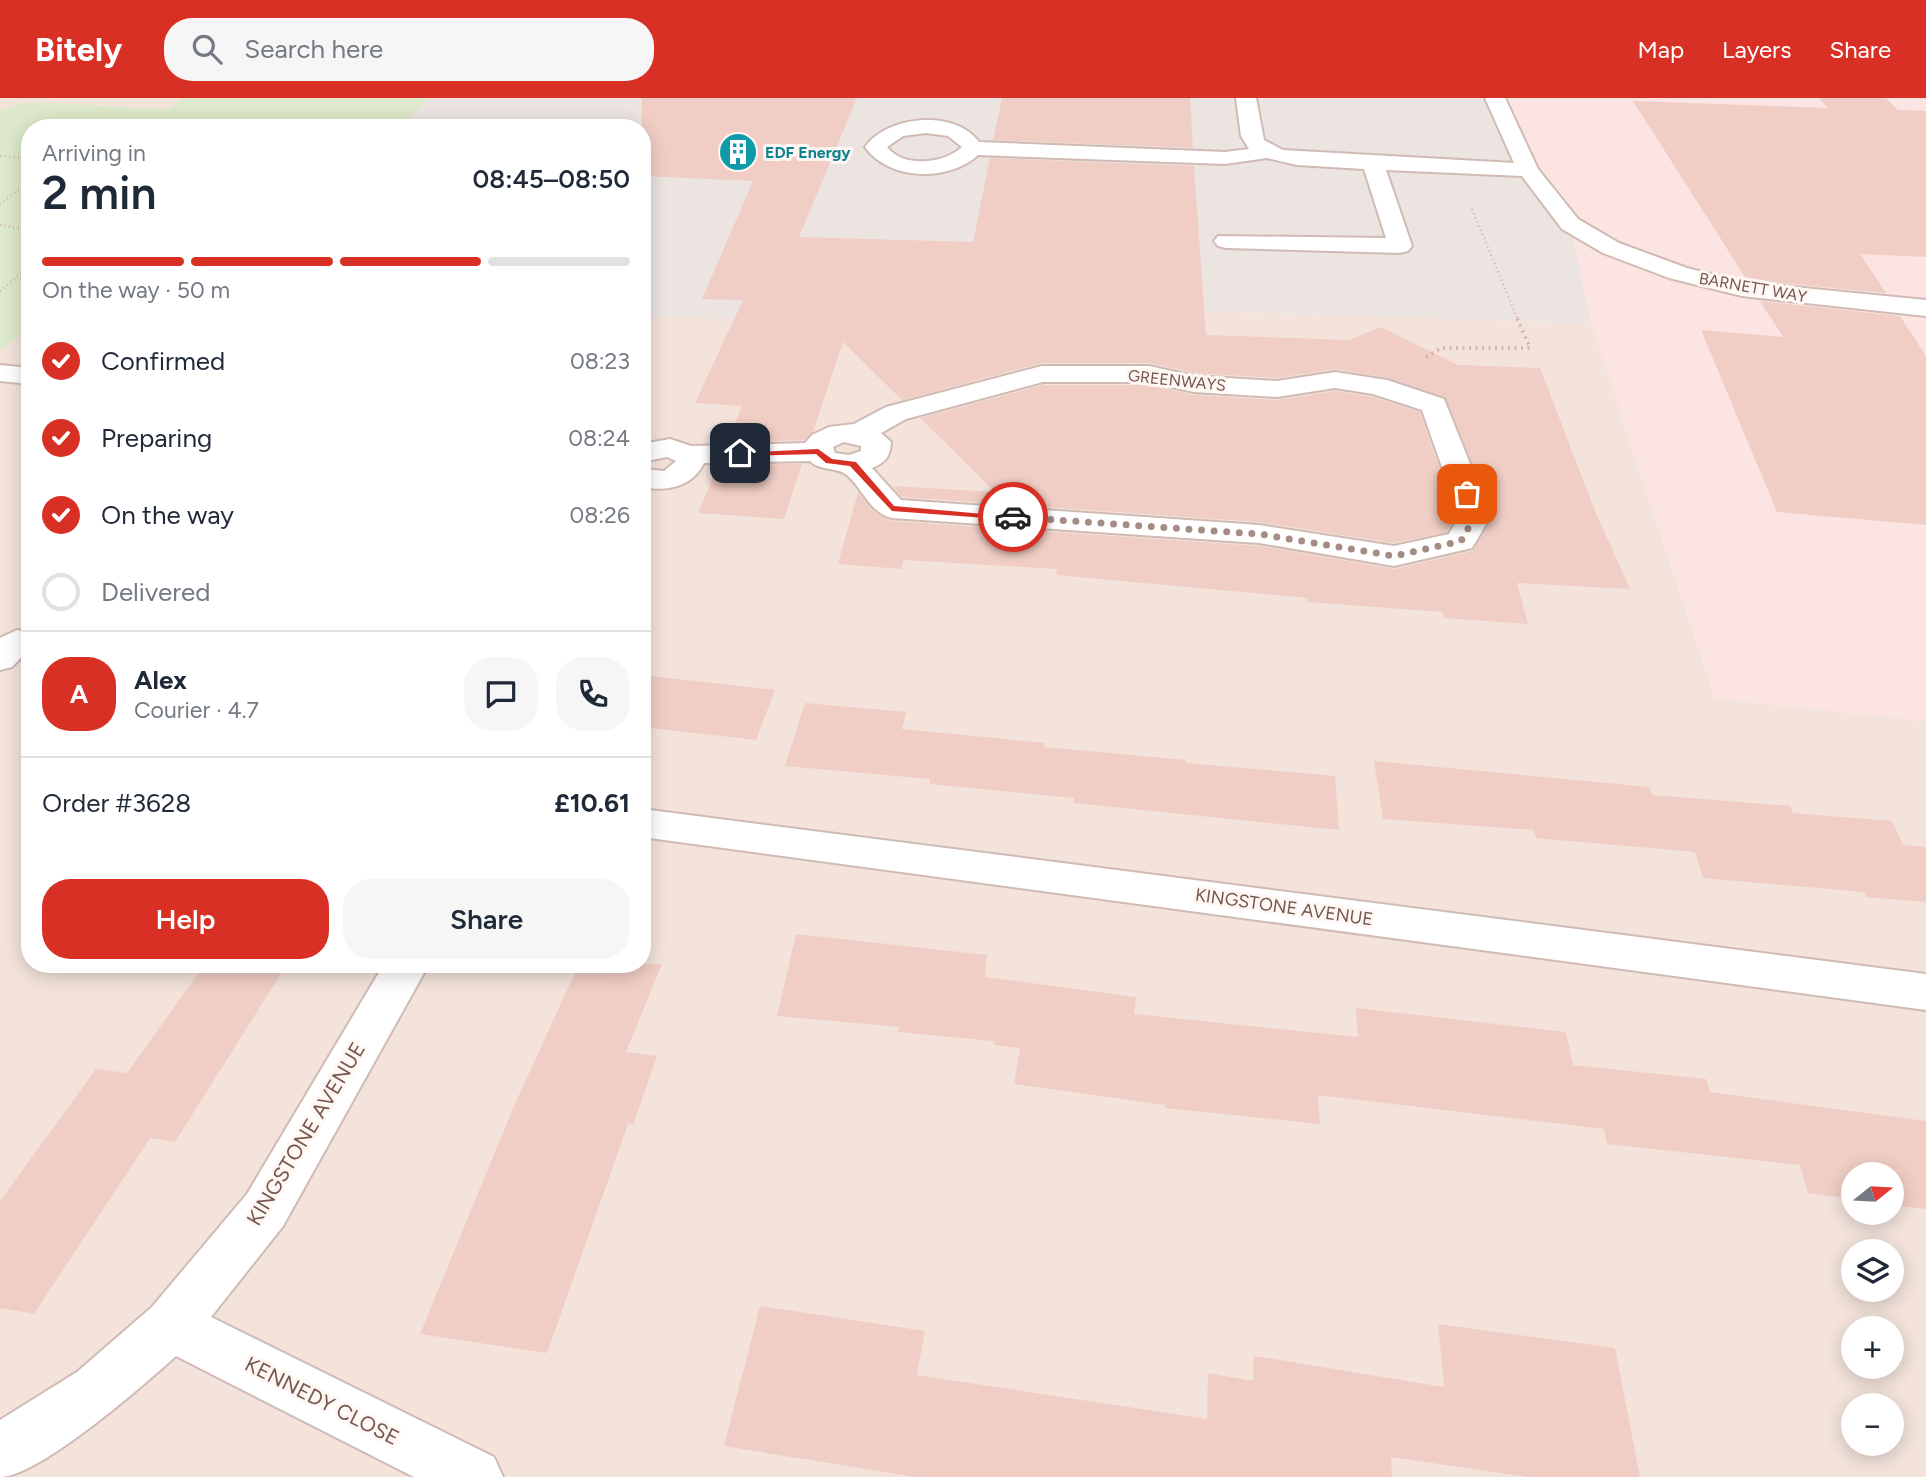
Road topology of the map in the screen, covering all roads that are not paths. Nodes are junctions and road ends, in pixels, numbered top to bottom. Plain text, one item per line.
1 (1246, 98) edge
2 (1495, 98) edge
3 (914, 108) dead end
4 (904, 130) junction
5 (973, 148) junction
6 (1263, 153) junction
7 (1373, 163) junction
8 (1528, 170) junction
9 (1226, 241) dead end
10 (1926, 308) edge
11 (0, 373) edge
12 (21, 375) edge
13 (860, 433) junction
14 (651, 451) edge
15 (818, 452) junction
16 (688, 455) junction
17 (853, 464) junction
18 (651, 480) edge
19 (651, 823) edge
20 (402, 973) edge
21 (1926, 992) edge
22 (171, 1325) junction
23 (0, 1453) edge
24 (474, 1477) edge

1 - 6 street
2 - 8 street, BARNETT WAY
3 - 4 street
4 - 5 street
4 - 5 street
5 - 6 street
6 - 7 street
7 - 8 street
7 - 9 street
8 - 10 street, BARNETT WAY
11 - 12 street
13 - 15 street, GREENWAYS
13 - 17 street
13 - 17 street, GREENWAYS
14 - 16 street
15 - 16 street
15 - 17 street
16 - 18 street
19 - 21 street, KINGSTONE AVENUE
20 - 22 street, KINGSTONE AVENUE
22 - 23 street, KINGSTONE AVENUE
22 - 24 street, KENNEDY CLOSE

